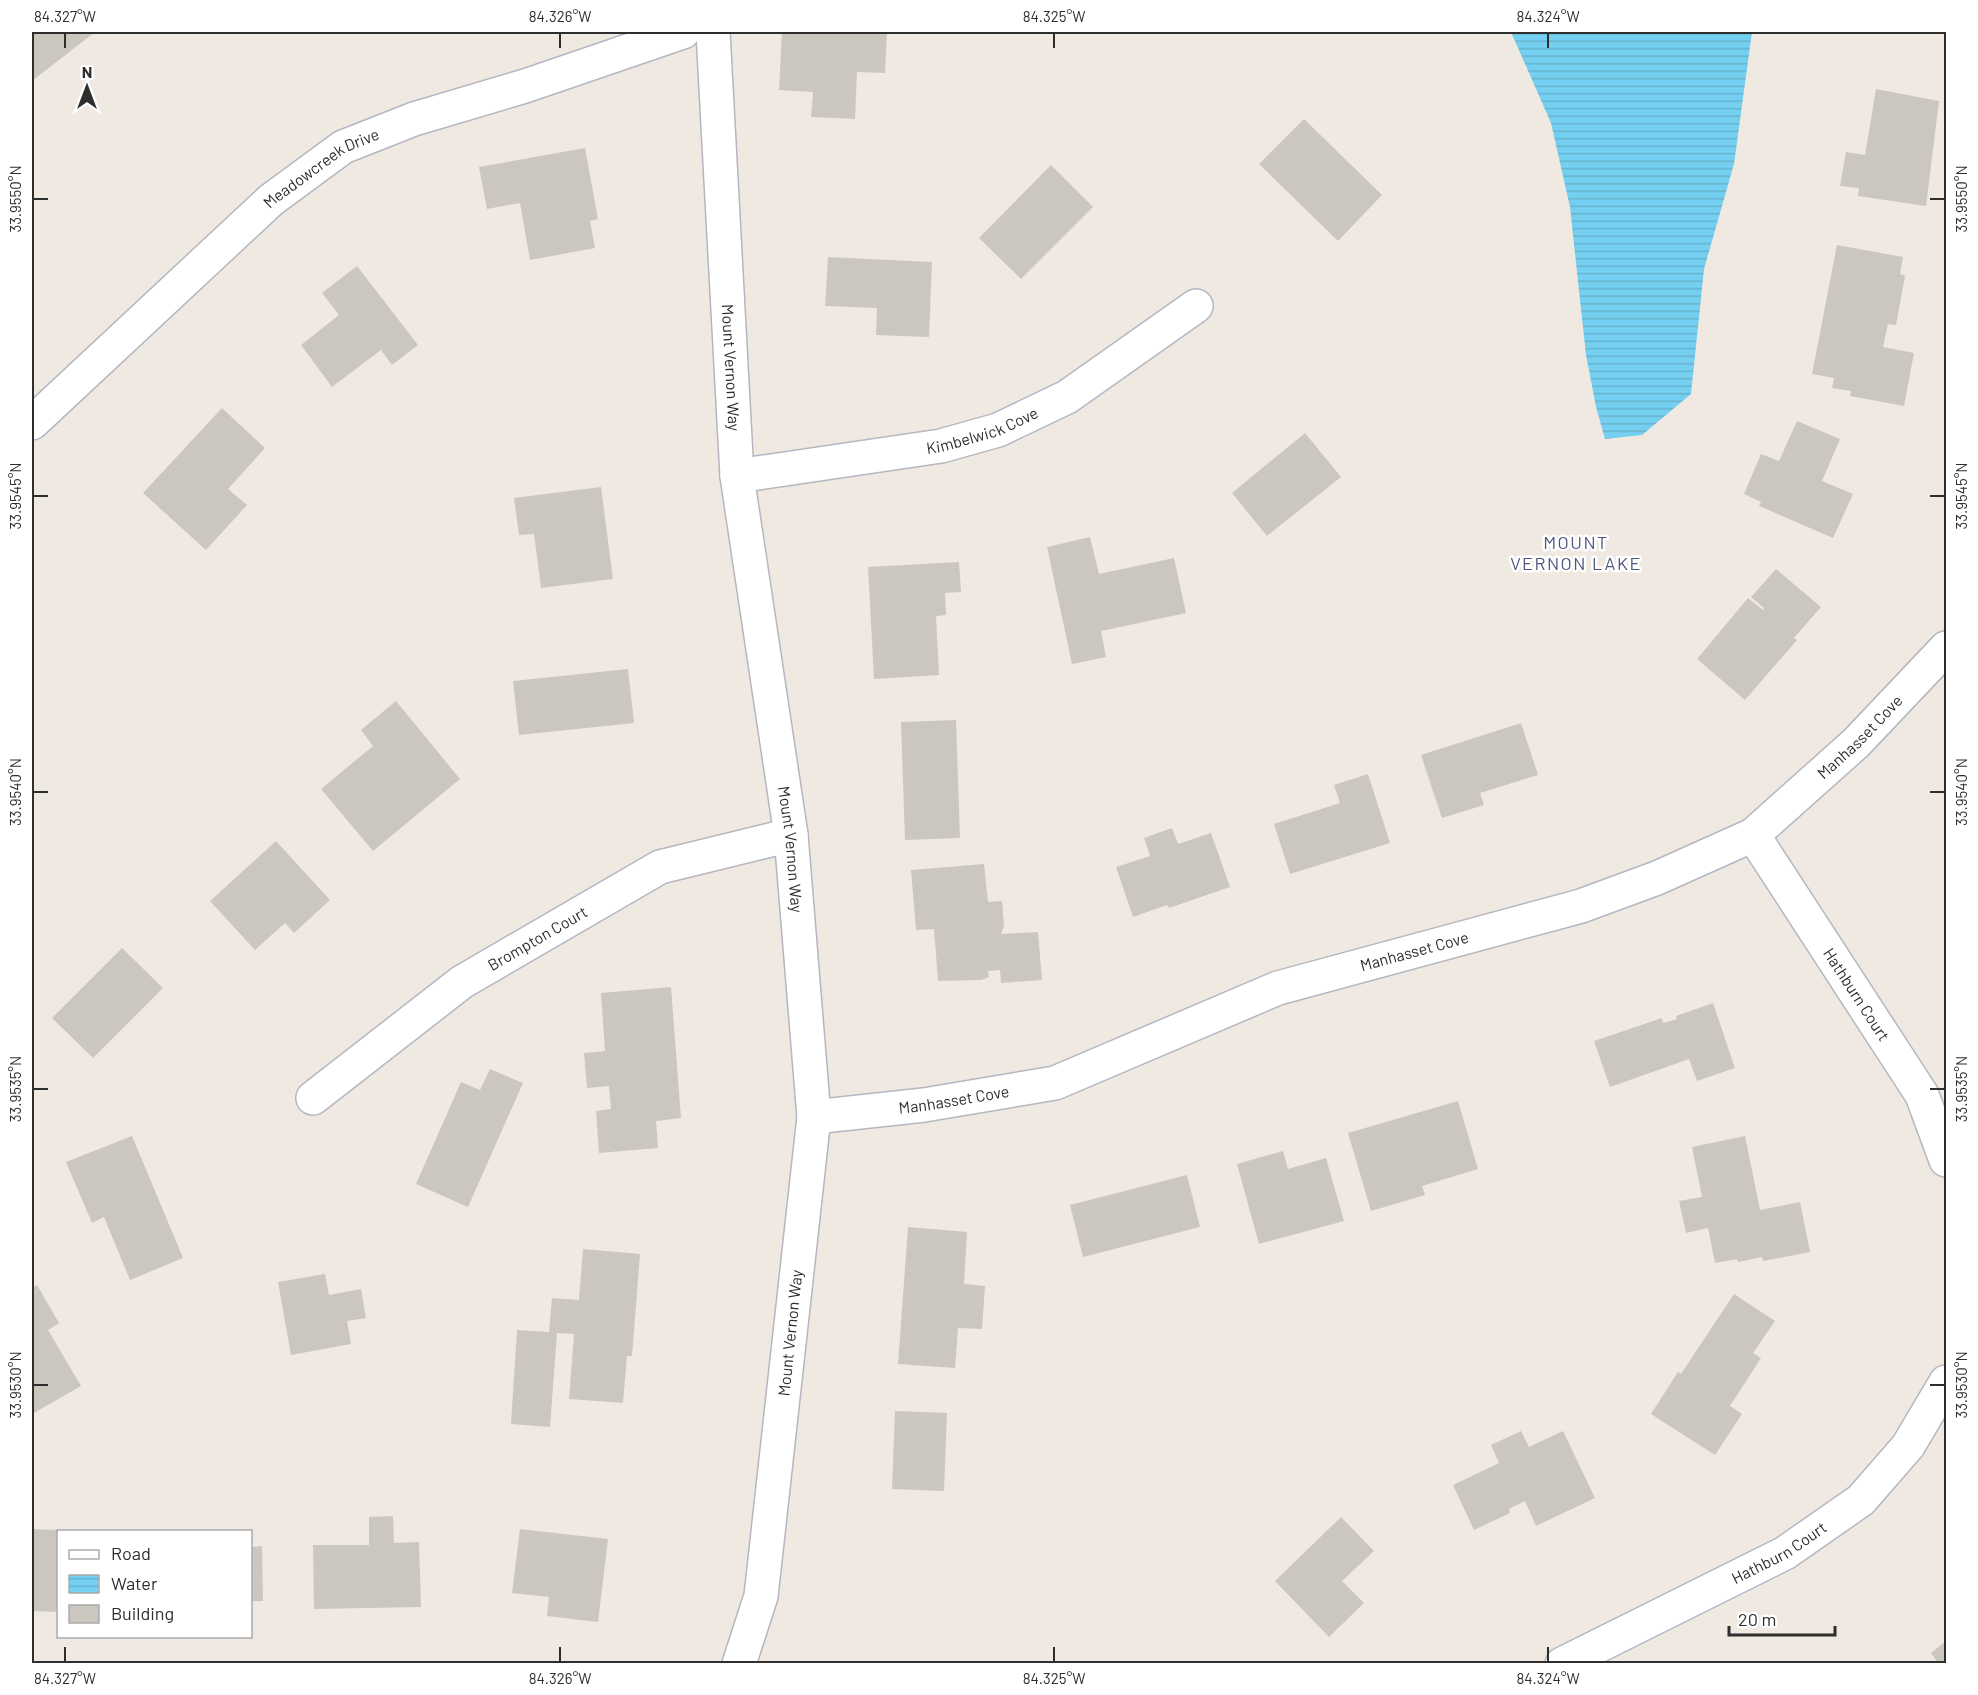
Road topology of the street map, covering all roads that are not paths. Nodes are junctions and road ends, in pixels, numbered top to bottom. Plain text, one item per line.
1 (682, 32) edge
2 (713, 32) edge
3 (1196, 306) dead end
4 (32, 423) edge
5 (737, 476) junction
6 (1947, 648) edge
7 (791, 836) junction
8 (1753, 836) junction
9 (313, 1098) dead end
10 (814, 1117) junction
11 (1947, 1160) edge
12 (1947, 1382) edge
13 (739, 1664) edge
14 (1562, 1664) edge

1 - 4 street, Meadowcreek Drive
2 - 5 street, Mount Vernon Way
3 - 5 street, Kimbelwick Cove
5 - 7 street, Mount Vernon Way
6 - 8 street, Manhasset Cove
7 - 9 street, Brompton Court
7 - 10 street, Mount Vernon Way
8 - 10 street, Manhasset Cove
8 - 11 street, Hathburn Court
10 - 13 street, Mount Vernon Way
12 - 14 street, Hathburn Court

